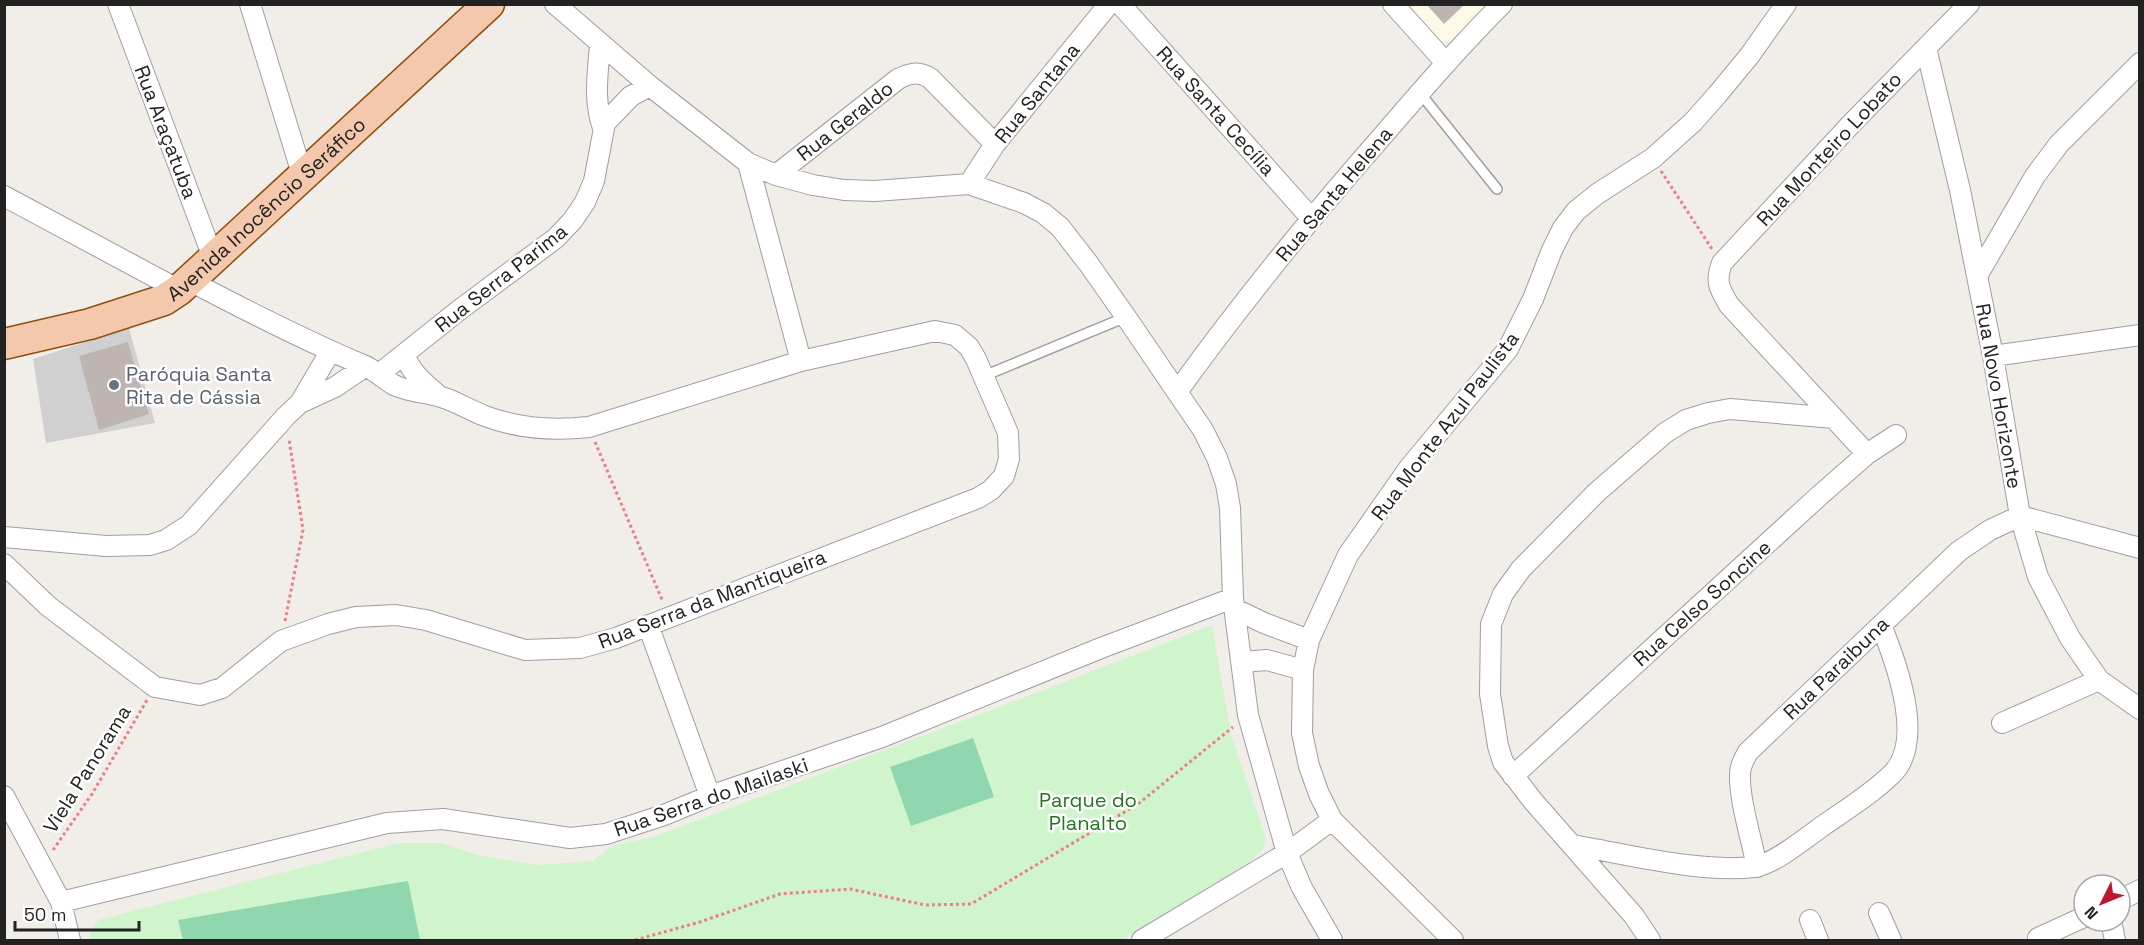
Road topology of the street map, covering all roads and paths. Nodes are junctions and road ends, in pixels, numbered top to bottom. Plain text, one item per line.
1 (118, 4) edge
2 (250, 4) edge
3 (489, 4) edge
4 (555, 4) edge
5 (1109, 4) edge
6 (1120, 4) edge
7 (1393, 4) edge
8 (1502, 4) edge
9 (1786, 4) edge
10 (1969, 4) edge
11 (600, 44) junction
12 (1926, 48) junction
13 (1446, 63) junction
14 (2139, 63) edge
15 (650, 86) junction
16 (1420, 93) junction
17 (603, 128) junction
18 (995, 144) junction
19 (1653, 158) junction
20 (748, 163) junction
21 (776, 175) junction
22 (303, 177) junction
23 (969, 184) junction
24 (1497, 189) dead end
25 (4, 196) edge
26 (1311, 218) junction
27 (214, 260) junction
28 (1722, 263) junction
29 (1977, 276) junction
30 (184, 286) junction
31 (1126, 317) junction
32 (2139, 335) edge
33 (4, 344) edge
34 (330, 352) junction
35 (404, 354) junction
36 (1993, 356) junction
37 (801, 362) junction
38 (373, 370) junction
39 (984, 376) junction
40 (1177, 392) junction
41 (439, 396) junction
42 (292, 410) junction
43 (1834, 418) junction
44 (589, 427) junction
45 (1896, 435) dead end
46 (1868, 454) junction
47 (2020, 516) junction
48 (4, 537) edge
49 (2139, 548) edge
50 (4, 564) edge
51 (1234, 603) junction
52 (669, 617) junction
53 (648, 625) junction
54 (1881, 625) junction
55 (1309, 640) junction
56 (281, 641) junction
57 (1242, 662) junction
58 (1303, 670) junction
59 (2099, 680) junction
60 (155, 687) junction
61 (2139, 710) edge
62 (1248, 715) junction
63 (2002, 723) dead end
64 (1513, 776) junction
65 (4, 796) edge
66 (710, 796) junction
67 (1332, 820) junction
68 (1572, 845) junction
69 (1287, 853) junction
70 (42, 866) junction
71 (1757, 867) junction
72 (61, 902) junction
73 (1879, 913) dead end
74 (1810, 921) dead end
75 (2072, 923) edge
76 (68, 937) edge
77 (635, 940) edge
78 (1142, 940) edge
79 (1332, 940) edge
80 (1453, 940) edge
81 (1650, 940) edge
82 (1818, 940) edge
83 (1891, 940) edge
84 (2034, 940) edge

1 - 27 street, Rua Araçatuba
2 - 22 street
3 - 22 main road, Avenida Inocêncio Seráfico
4 - 11 street
5 - 18 street, Rua Santana
6 - 26 street, Rua Santa Cecília
7 - 13 street
8 - 13 street, Rua Santa Helena
9 - 19 street, Rua Monte Azul Paulista
10 - 12 street, Rua Monteiro Lobato
11 - 15 street
11 - 17 street, Rua Serra Parima
12 - 28 street, Rua Monteiro Lobato
12 - 29 street, Rua Novo Horizonte
13 - 16 street, Rua Santa Helena
14 - 29 street
15 - 17 street, Rua Serra Parima
15 - 20 street
16 - 24 lane
16 - 26 street, Rua Santa Helena
17 - 35 street, Rua Serra Parima
18 - 21 street, Rua Geraldo
18 - 23 street, Rua Santana
19 - 28 path
19 - 55 street, Rua Monte Azul Paulista
20 - 21 street
20 - 37 street
21 - 23 street
22 - 27 main road, Avenida Inocêncio Seráfico
23 - 31 street
25 - 30 street
26 - 40 street, Rua Santa Helena
27 - 30 main road, Avenida Inocêncio Seráfico
28 - 43 street
29 - 36 street, Rua Novo Horizonte
30 - 33 main road, Avenida Inocêncio Seráfico
30 - 34 street
31 - 39 lane
31 - 40 street
32 - 36 street
34 - 38 street
34 - 42 street
35 - 38 street, Rua Serra Parima
35 - 41 street
36 - 47 street, Rua Novo Horizonte
37 - 39 street
37 - 44 street
38 - 41 street
38 - 42 street, Rua Serra Parima
39 - 52 street, Rua Serra da Mantiqueira
40 - 51 street
41 - 44 street
42 - 48 street
42 - 56 path
43 - 46 street
43 - 64 street
44 - 52 path
45 - 46 street, Rua Celso Soncine
46 - 64 street, Rua Celso Soncine
47 - 49 street
47 - 54 street, Rua Paraibuna
47 - 59 street, Rua Novo Horizonte
50 - 60 street, Rua Serra da Mantiqueira
51 - 55 street
51 - 57 street
51 - 66 street, Rua Serra do Mailaski
52 - 53 street, Rua Serra da Mantiqueira
53 - 56 street, Rua Serra da Mantiqueira
53 - 66 street
54 - 71 street, Rua Paraibuna
54 - 71 street
55 - 58 street, Rua Monte Azul Paulista
56 - 60 street, Rua Serra da Mantiqueira
57 - 58 street
57 - 62 street
58 - 67 street, Rua Monte Azul Paulista
59 - 61 street, Rua Novo Horizonte
59 - 63 street
60 - 70 path, Viela Panorama
62 - 69 street
62 - 77 path
64 - 68 street
65 - 70 street
66 - 72 street, Rua Serra do Mailaski
67 - 69 street
67 - 80 street
68 - 71 street
68 - 81 street
69 - 78 street
69 - 79 street
70 - 72 street
72 - 76 street
73 - 83 street
74 - 82 street
75 - 84 street

